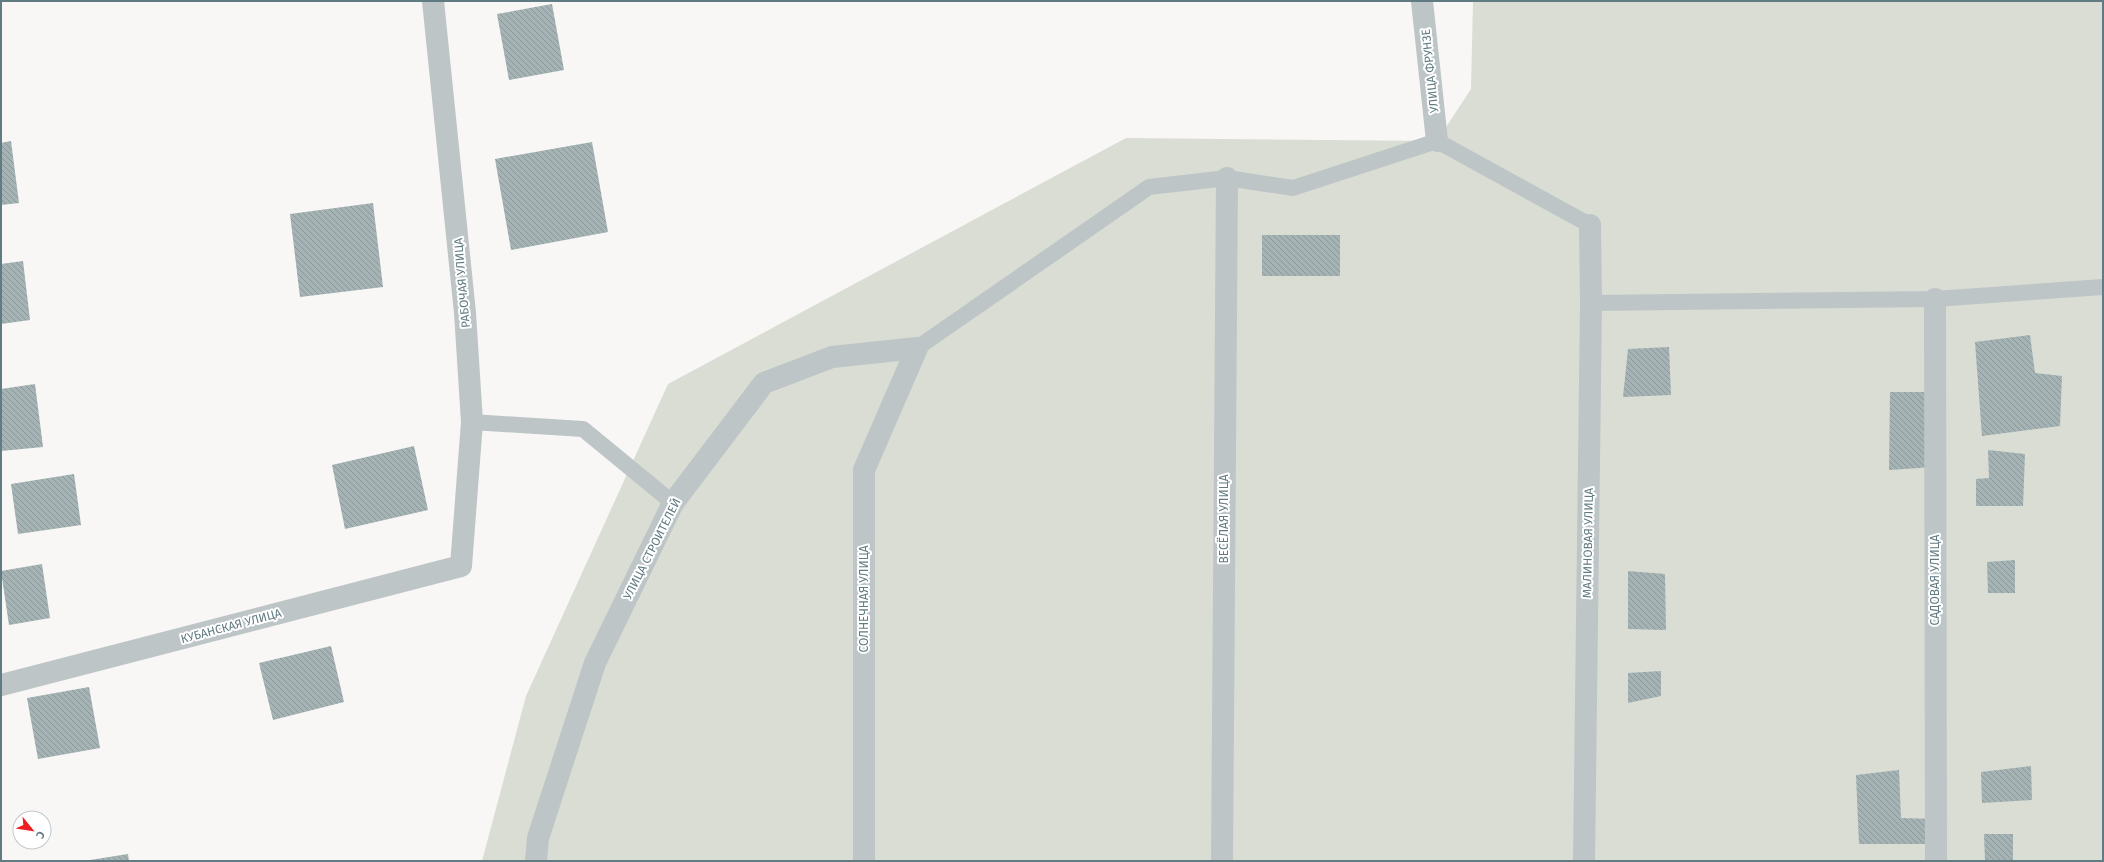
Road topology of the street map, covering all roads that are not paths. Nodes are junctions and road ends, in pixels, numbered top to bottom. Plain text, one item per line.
1 (433, 1) edge
2 (1422, 1) edge
3 (1437, 141) junction
4 (1227, 178) junction
5 (1590, 224) joint
6 (2103, 287) edge
7 (1934, 299) junction
8 (1591, 303) junction
9 (917, 348) junction
10 (472, 422) junction
11 (673, 503) junction
12 (461, 566) joint
13 (1, 685) edge
14 (536, 861) edge
15 (864, 861) edge
16 (1222, 861) edge
17 (1584, 861) edge
18 (1936, 861) edge

1 - 10 street, РАБОЧАЯ УЛИЦА
2 - 3 street, УЛИЦА ФРУНЗЕ
3 - 4 lane
3 - 5 lane
4 - 9 lane
4 - 16 street, ВЕСЁЛАЯ УЛИЦА
5 - 8 street, МАЛИНОВАЯ УЛИЦА
6 - 7 lane
7 - 8 lane
7 - 18 street, САДОВАЯ УЛИЦА
8 - 17 street, МАЛИНОВАЯ УЛИЦА
9 - 11 street, УЛИЦА СТРОИТЕЛЕЙ
9 - 15 street, СОЛНЕЧНАЯ УЛИЦА
10 - 11 lane
10 - 12 street, РАБОЧАЯ УЛИЦА
11 - 14 street, УЛИЦА СТРОИТЕЛЕЙ
12 - 13 street, КУБАНСКАЯ УЛИЦА

